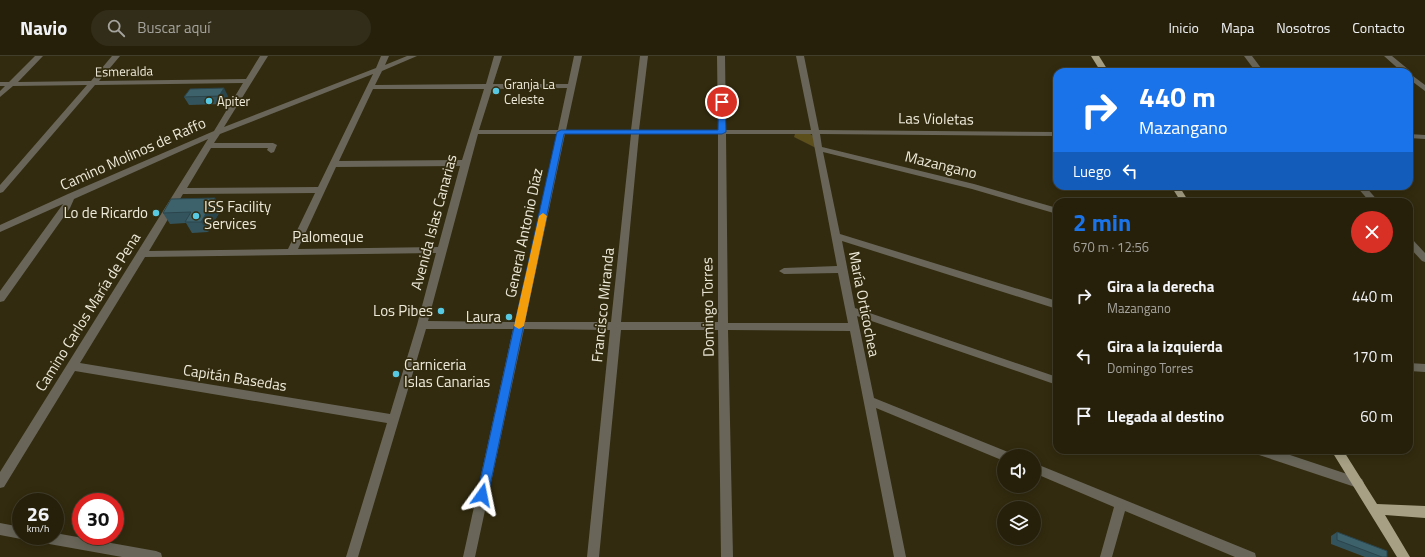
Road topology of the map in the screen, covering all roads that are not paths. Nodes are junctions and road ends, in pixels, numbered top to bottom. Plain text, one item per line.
1 (38, 56) edge
2 (116, 56) edge
3 (264, 56) edge
4 (385, 56) edge
5 (413, 56) edge
6 (498, 56) edge
7 (578, 56) edge
8 (644, 56) edge
9 (721, 56) edge
10 (800, 56) edge
11 (1095, 56) edge
12 (1248, 56) edge
13 (1388, 56) edge
14 (1102, 68) edge
15 (1257, 68) edge
16 (1402, 68) edge
17 (379, 69) junction
18 (1413, 78) edge
19 (1413, 80) edge
20 (1425, 80) edge
21 (249, 81) junction
22 (93, 83) junction
23 (0, 84) edge
24 (12, 84) junction
25 (370, 86) junction
26 (489, 86) junction
27 (572, 86) junction
28 (1425, 89) edge
29 (0, 95) edge
30 (218, 132) junction
31 (474, 132) junction
32 (561, 132) junction
33 (635, 132) junction
34 (722, 132) junction
35 (815, 132) junction
36 (1053, 134) edge
37 (1413, 136) edge
38 (1425, 136) edge
39 (209, 146) junction
40 (818, 148) junction
41 (271, 150) dead end
42 (465, 163) junction
43 (334, 164) junction
44 (0, 190) edge
45 (321, 190) junction
46 (1364, 190) edge
47 (181, 191) junction
48 (71, 196) junction
49 (1371, 198) edge
50 (1053, 210) edge
51 (0, 229) edge
52 (835, 236) junction
53 (1413, 246) edge
54 (442, 250) junction
55 (292, 251) junction
56 (142, 254) junction
57 (1425, 259) edge
58 (842, 269) junction
59 (784, 271) dead end
60 (0, 298) edge
61 (1053, 304) edge
62 (851, 310) junction
63 (422, 325) junction
64 (519, 326) junction
65 (616, 326) junction
66 (723, 326) junction
67 (854, 327) junction
68 (72, 366) junction
69 (1413, 367) edge
70 (1425, 368) edge
71 (1053, 380) edge
72 (868, 400) junction
73 (393, 419) junction
74 (997, 453) edge
75 (1272, 454) edge
76 (1339, 454) edge
77 (1041, 471) edge
78 (0, 483) edge
79 (1358, 484) junction
80 (1120, 504) junction
81 (1374, 509) junction
82 (1425, 512) edge
83 (0, 529) edge
84 (12, 531) edge
85 (64, 541) edge
86 (155, 557) edge
87 (352, 557) edge
88 (469, 557) edge
89 (593, 557) edge
90 (727, 557) edge
91 (900, 557) edge
92 (1106, 557) edge
93 (1250, 557) edge
94 (1404, 557) edge

1 - 24 street
2 - 22 street
3 - 21 street, Camino Carlos María de Pena
4 - 17 street
5 - 17 street, Camino Molinos de Raffo
6 - 26 street, Avenida Islas Canarias
7 - 27 street, General Antonio Díaz
8 - 33 street, Francisco Miranda
9 - 34 street, Domingo Torres
10 - 35 street, María Orticochea
11 - 14 main road
12 - 15 street
13 - 16 street
17 - 25 street
17 - 30 street, Camino Molinos de Raffo
18 - 20 street
19 - 28 street
21 - 22 street, Esmeralda
21 - 30 street, Camino Carlos María de Pena
22 - 24 street, Esmeralda
22 - 44 street
23 - 24 street, Esmeralda
24 - 29 street
25 - 26 street
25 - 43 street
26 - 27 street
26 - 31 street, Avenida Islas Canarias
27 - 32 street, General Antonio Díaz
30 - 39 street, Camino Carlos María de Pena
30 - 48 street, Camino Molinos de Raffo
31 - 32 street
31 - 42 street, Avenida Islas Canarias
32 - 33 street
32 - 64 street, General Antonio Díaz
33 - 34 street
33 - 65 street, Francisco Miranda
34 - 35 street
34 - 66 street, Domingo Torres
35 - 36 street, Las Violetas
35 - 40 street, María Orticochea
37 - 38 street
39 - 41 street
39 - 47 street, Camino Carlos María de Pena
40 - 50 street, Mazangano
40 - 52 street, María Orticochea
42 - 43 street
42 - 54 street, Avenida Islas Canarias
43 - 45 street
45 - 47 street
45 - 55 street
46 - 49 street
47 - 56 street, Camino Carlos María de Pena
48 - 51 street, Camino Molinos de Raffo
48 - 60 street
52 - 58 street, María Orticochea
52 - 61 street
53 - 57 street
54 - 55 street, Palomeque
54 - 63 street, Avenida Islas Canarias
55 - 56 street, Palomeque
56 - 68 street, Camino Carlos María de Pena
58 - 59 street
58 - 62 street, María Orticochea
62 - 67 street, María Orticochea
62 - 71 street
63 - 64 street
63 - 73 street, Avenida Islas Canarias
64 - 65 street
64 - 88 street, General Antonio Díaz
65 - 66 street
65 - 89 street, Francisco Miranda
66 - 67 street
66 - 90 street, Domingo Torres
67 - 72 street, María Orticochea
68 - 73 street, Capitán Basedas
68 - 78 street, Camino Carlos María de Pena
69 - 70 street
72 - 74 street
72 - 91 street, María Orticochea
73 - 87 street, Avenida Islas Canarias
75 - 79 street
76 - 79 main road
77 - 80 street
79 - 81 main road
80 - 92 street
80 - 93 street
81 - 82 main road
81 - 94 main road
83 - 84 street
85 - 86 street

